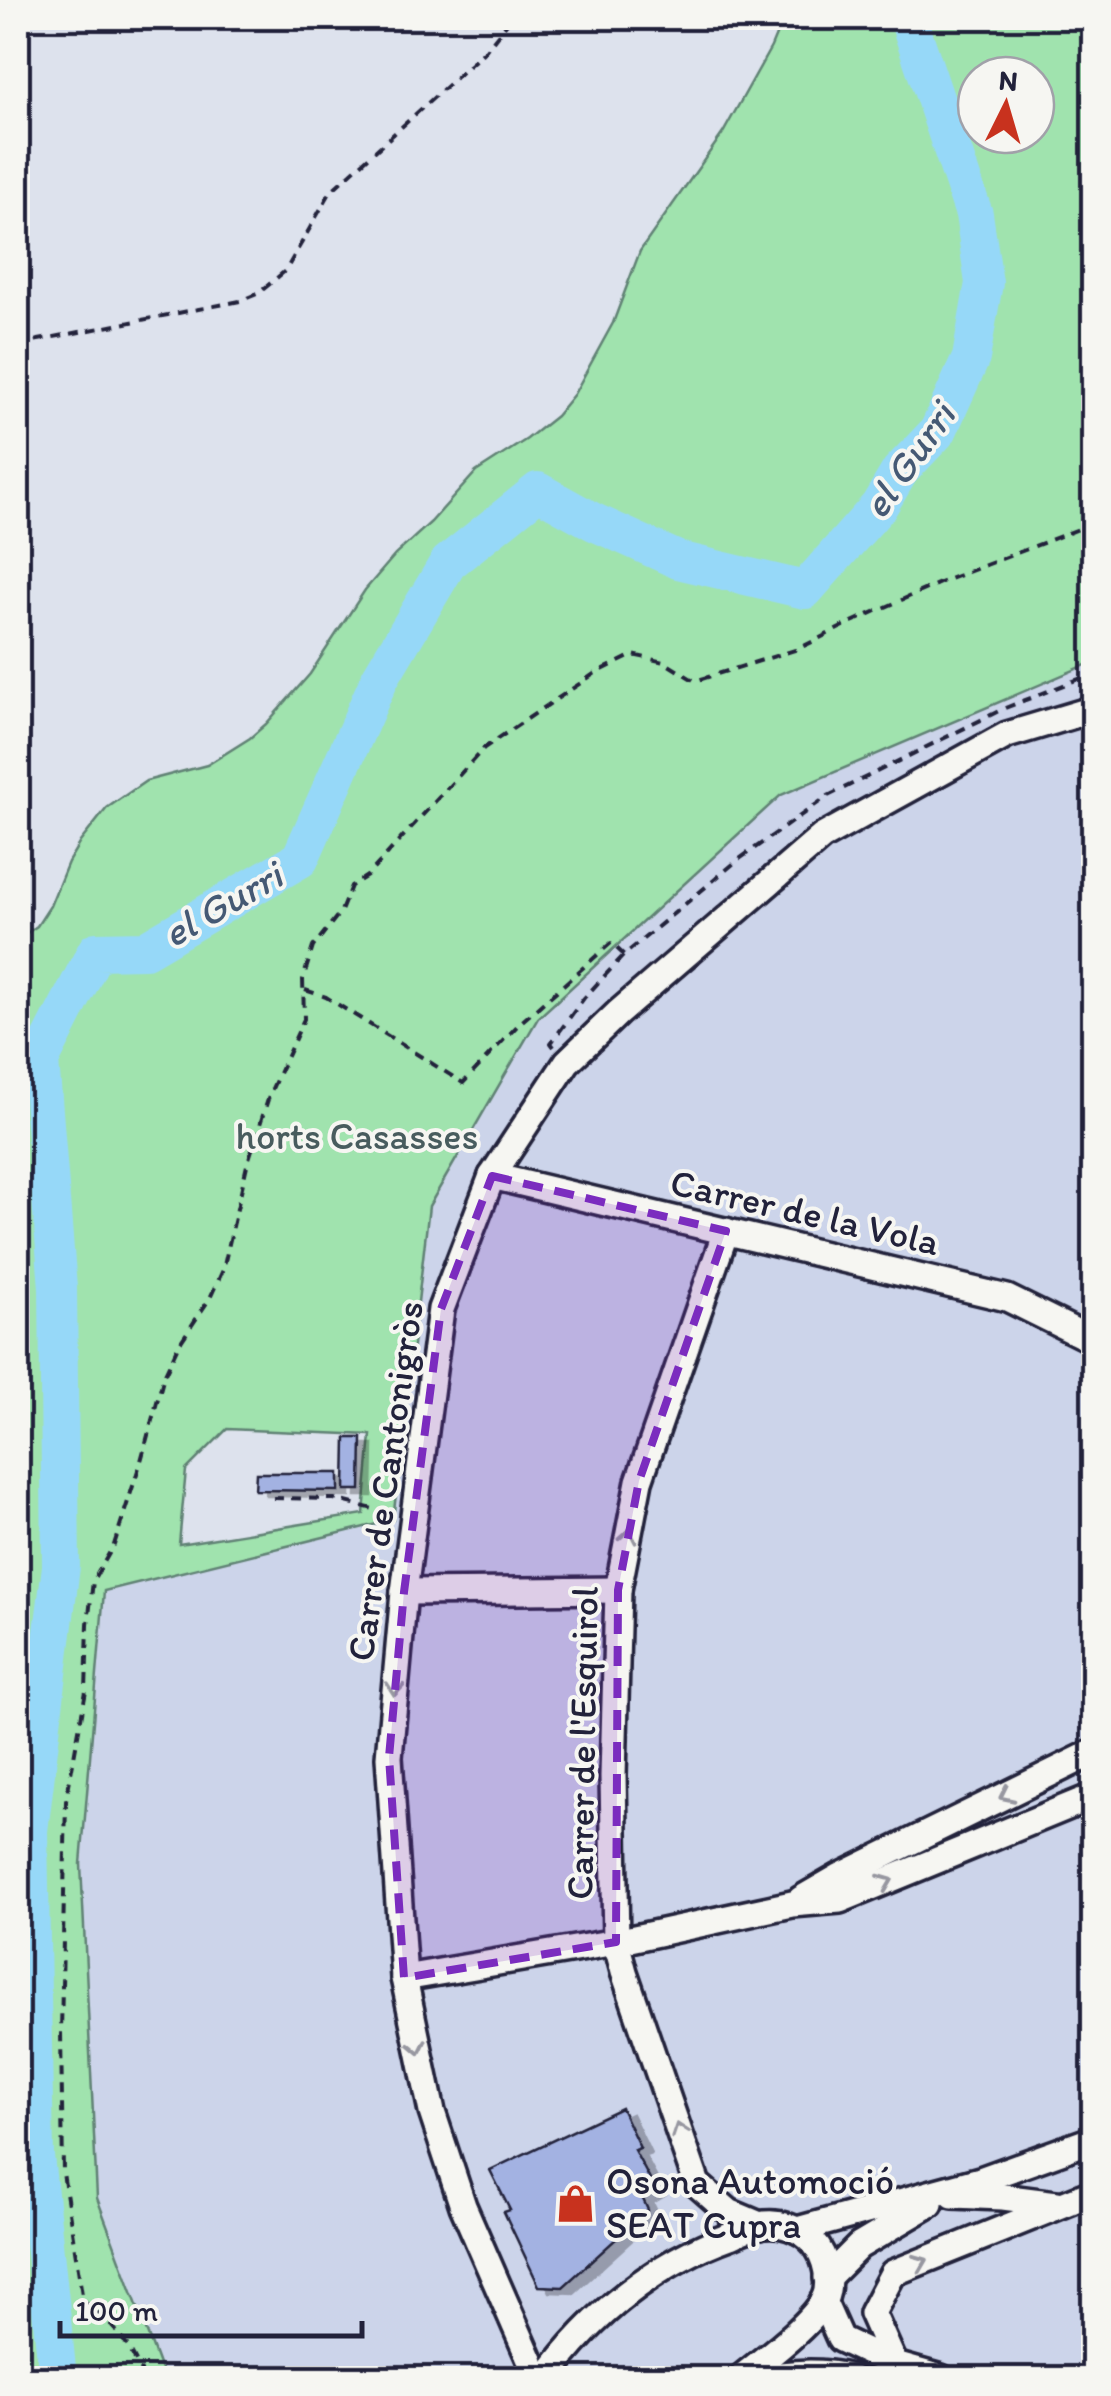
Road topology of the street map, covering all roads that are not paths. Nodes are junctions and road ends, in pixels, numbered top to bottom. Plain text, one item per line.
1 (1094, 708) edge
2 (492, 1176) junction
3 (726, 1231) junction
4 (1094, 1341) edge
5 (618, 1590) junction
6 (404, 1592) junction
7 (1094, 1752) edge
8 (1094, 1796) edge
9 (792, 1904) junction
10 (616, 1942) junction
11 (404, 1978) junction
12 (1094, 2139) edge
13 (980, 2180) junction
14 (948, 2195) junction
15 (1083, 2198) edge
16 (760, 2225) junction
17 (797, 2230) junction
18 (825, 2290) junction
19 (895, 2365) junction
20 (533, 2378) edge
21 (546, 2378) edge
22 (741, 2378) edge
23 (758, 2378) edge
24 (851, 2378) edge
25 (941, 2378) edge

1 - 2 street, Carrer de Cantonigròs
2 - 3 street, Carrer de la Vola
2 - 6 street, Carrer de Cantonigròs
3 - 4 street, Carrer de la Vola
5 -> 3 street, Carrer de l'Esquirol
5 - 6 street
5 - 10 street, Carrer de l'Esquirol
6 -> 11 street, Carrer de Cantonigròs
7 -> 9 street
9 -> 8 street
9 - 10 street
10 - 11 street
16 -> 10 street, Carrer de l'Esquirol
11 -> 20 street, Carrer de Cantonigròs
12 - 13 street
13 - 14 street
13 - 17 street
14 - 15 street
14 - 18 street
19 -> 15 street
16 - 17 street
16 - 21 street
17 - 18 street
18 - 19 street
18 - 22 street
19 - 25 street
23 - 24 street

